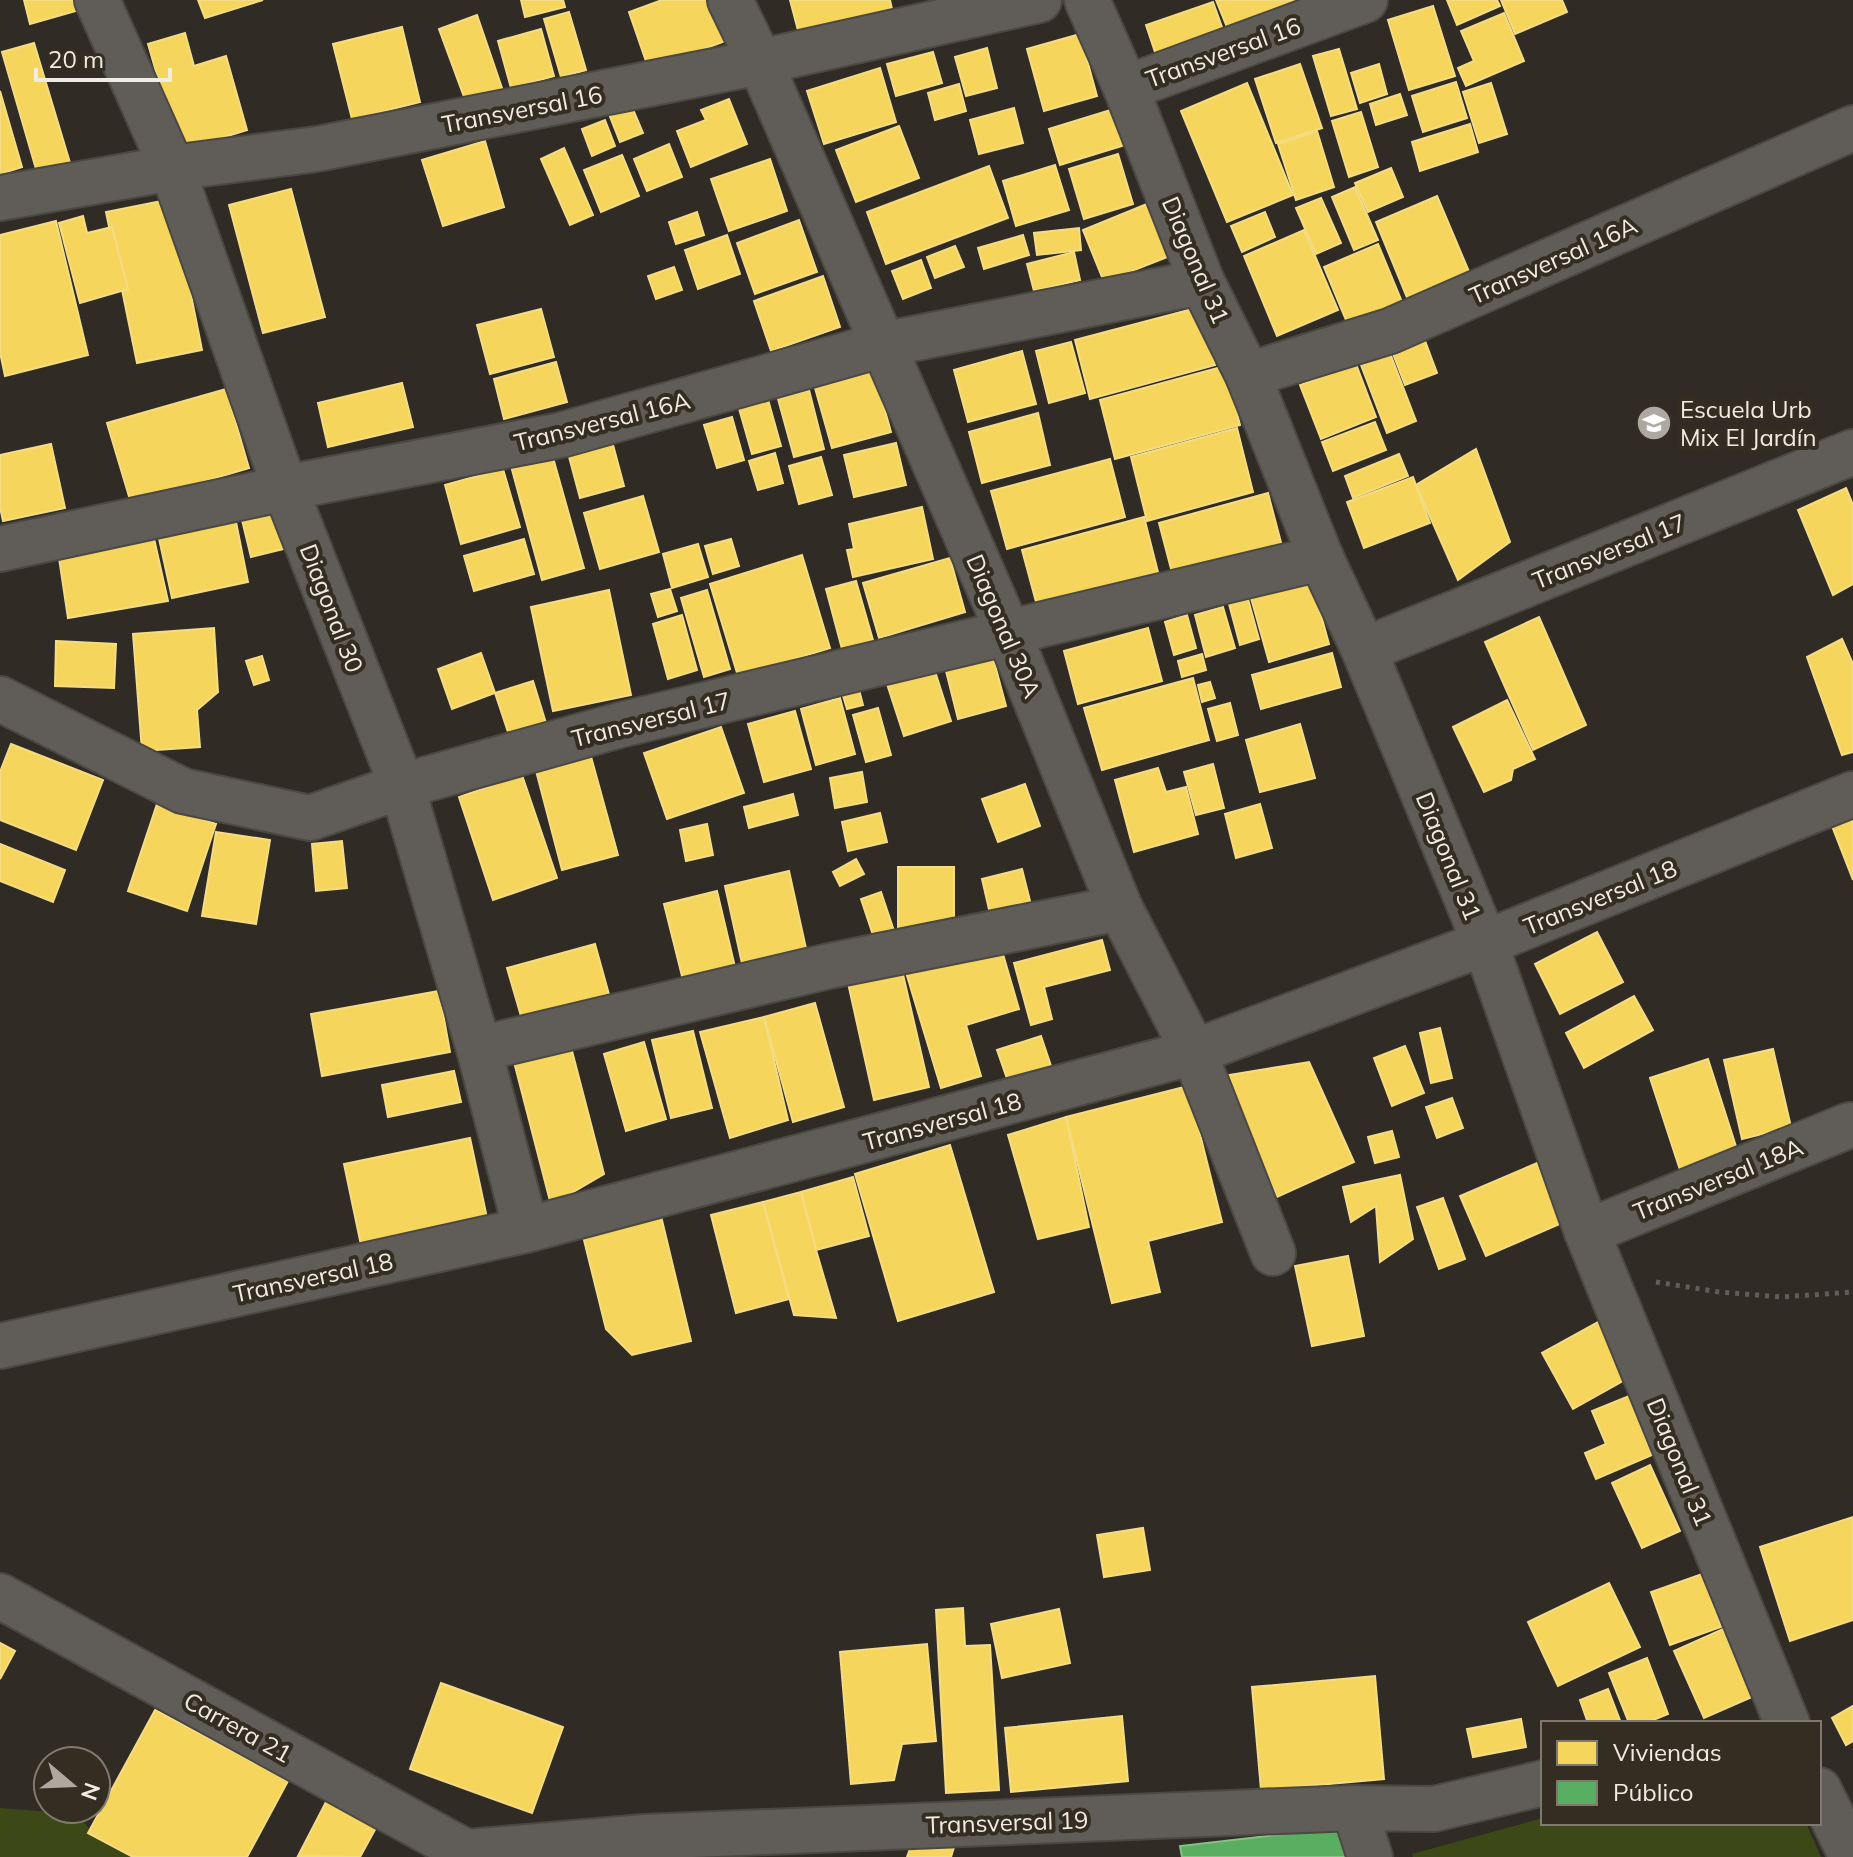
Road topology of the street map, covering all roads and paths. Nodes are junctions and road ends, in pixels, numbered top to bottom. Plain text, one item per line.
1 (97, 0) edge
2 (730, 0) edge
3 (1039, 0) edge
4 (1087, 0) edge
5 (1365, 0) edge
6 (760, 62) junction
7 (1126, 88) junction
8 (1853, 128) edge
9 (172, 168) junction
10 (0, 198) edge
11 (1202, 282) junction
12 (881, 345) junction
13 (1248, 375) junction
14 (1853, 452) edge
15 (285, 488) junction
16 (0, 549) edge
17 (1321, 558) junction
18 (1009, 634) junction
19 (1364, 650) junction
20 (0, 699) edge
21 (402, 786) junction
22 (1853, 794) edge
23 (1120, 908) junction
24 (1485, 943) junction
25 (479, 1049) junction
26 (1194, 1052) junction
27 (1850, 1125) dead end
28 (526, 1230) junction
29 (1587, 1232) junction
30 (1273, 1253) dead end
31 (1604, 1274) junction
32 (1853, 1292) edge
33 (0, 1346) edge
34 (0, 1596) edge
35 (1785, 1721) edge
36 (1541, 1783) edge
37 (1832, 1794) edge
38 (1354, 1808) junction
39 (472, 1854) edge
40 (1370, 1857) edge
41 (1852, 1857) edge

1 - 9 street, Diagonal 30
2 - 6 street, Diagonal 30A
3 - 6 street, Transversal 16
4 - 7 street, Diagonal 31
5 - 7 street, Transversal 16
6 - 9 street, Transversal 16
6 - 12 street, Diagonal 30A
7 - 11 street, Diagonal 31
8 - 13 street, Transversal 16A
9 - 10 street, Transversal 16
9 - 15 street, Diagonal 30
11 - 12 street, Transversal 16A
11 - 13 street, Diagonal 31
12 - 15 street, Transversal 16A
12 - 18 street, Diagonal 30A
13 - 17 street, Diagonal 31
14 - 19 street, Transversal 17
15 - 16 street, Transversal 16A
15 - 21 street, Diagonal 30
17 - 18 street, Transversal 17
17 - 19 street, Diagonal 31
18 - 21 street, Transversal 17
18 - 23 street, Diagonal 30A
19 - 24 street, Diagonal 31
20 - 21 street, Transversal 17
21 - 25 street, Diagonal 30
22 - 24 street, Transversal 18
23 - 25 street
23 - 26 street, Diagonal 30A
24 - 26 street, Transversal 18
24 - 29 street, Diagonal 31
25 - 28 street, Diagonal 30
26 - 28 street, Transversal 18
26 - 30 street, Diagonal 30A
27 - 29 street, Transversal 18A
28 - 33 street, Transversal 18
29 - 31 street, Diagonal 31
31 - 32 path
31 - 35 street, Diagonal 31
34 - 39 street, Carrera 21
36 - 38 street, Transversal 19
37 - 41 street
38 - 39 street, Transversal 19
38 - 40 street

